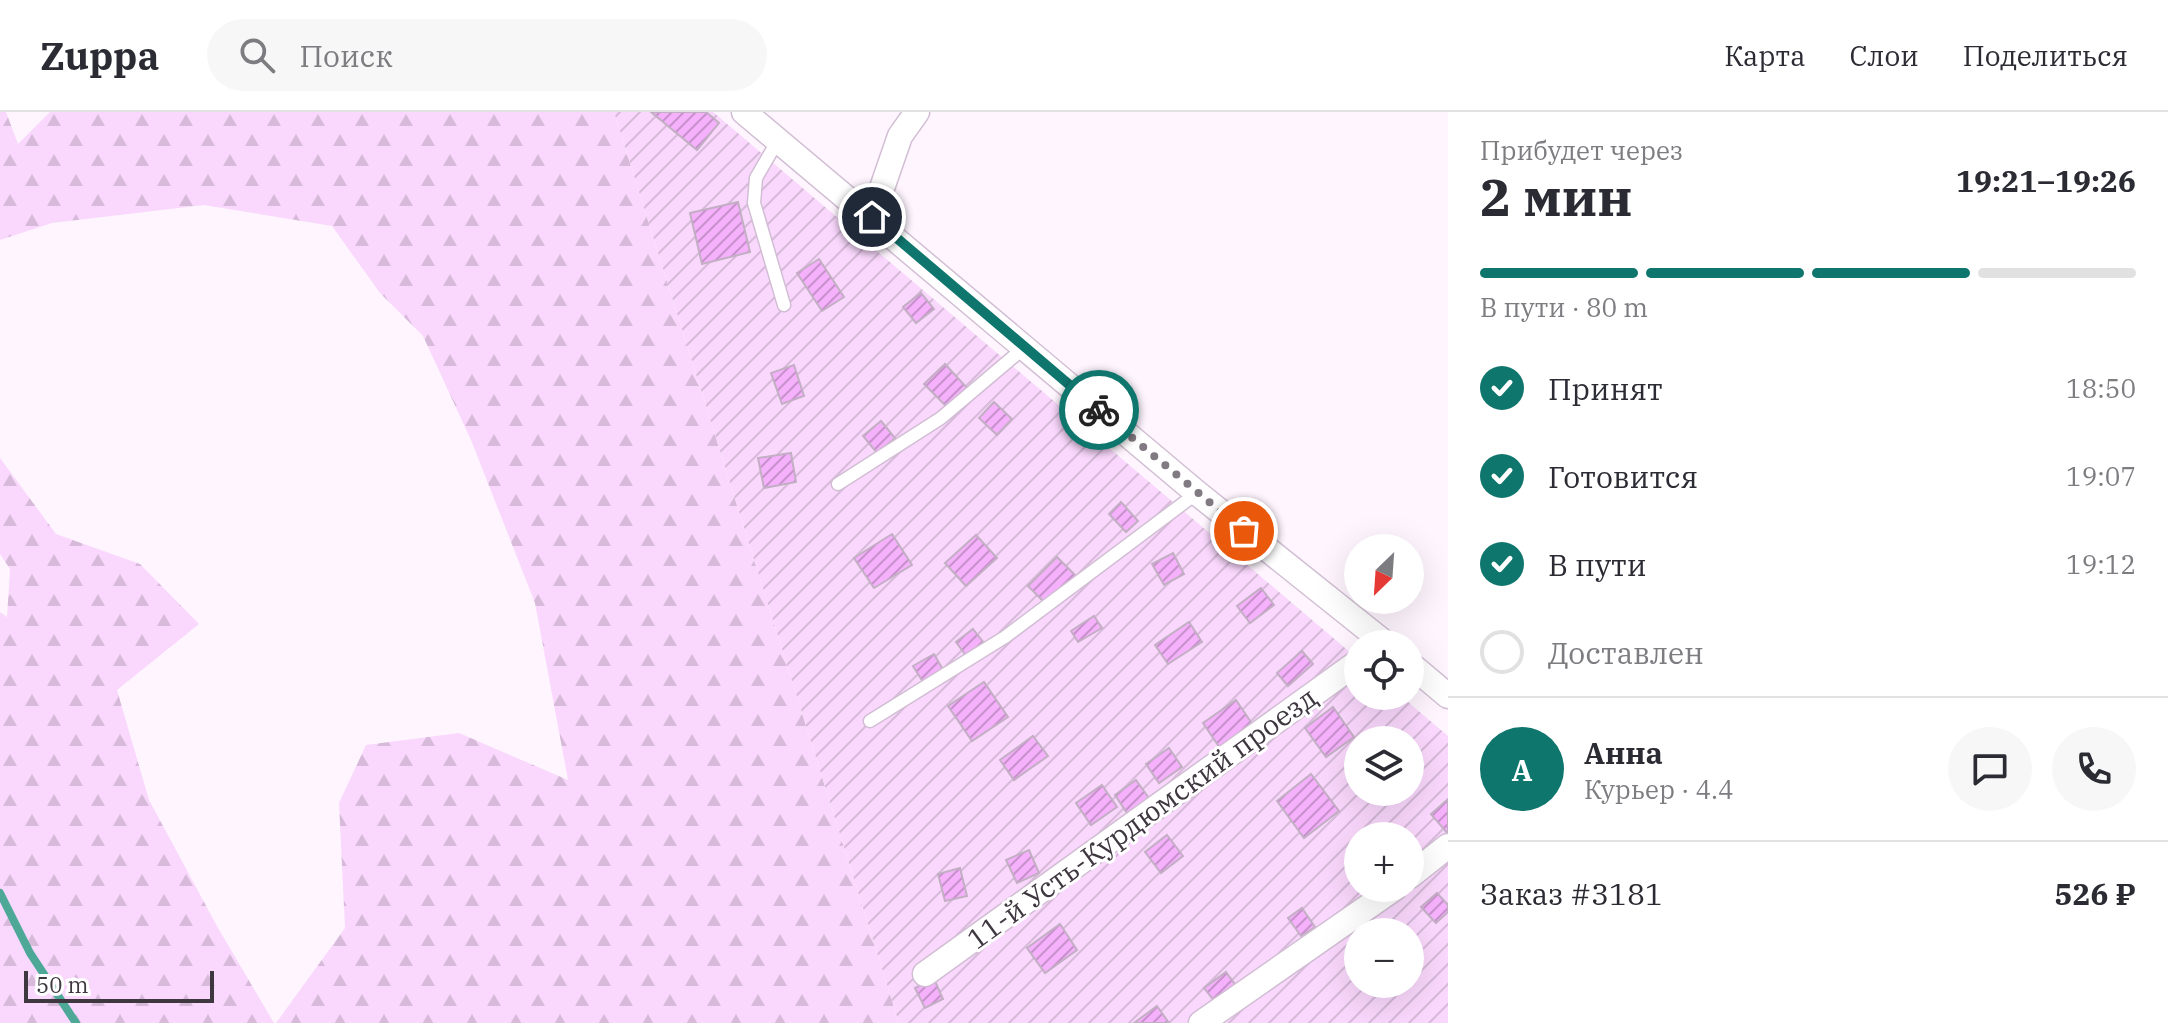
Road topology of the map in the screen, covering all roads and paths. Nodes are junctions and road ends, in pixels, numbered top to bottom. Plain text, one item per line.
1 (744, 112) edge
2 (917, 112) edge
3 (778, 140) junction
4 (872, 217) junction
5 (784, 305) dead end
6 (1025, 347) junction
7 (838, 484) dead end
8 (1197, 493) junction
9 (1367, 630) edge
10 (1344, 672) edge
11 (1424, 676) edge
12 (1448, 696) edge
13 (870, 721) dead end
14 (1448, 846) edge
15 (1424, 865) edge
16 (1375, 902) edge
17 (925, 974) dead end
18 (1201, 1023) edge

1 - 3 street
2 - 4 street
3 - 4 street
3 - 5 lane
4 - 6 street
6 - 7 lane
6 - 8 street
8 - 9 street
8 - 13 lane
10 - 17 street, 11-й Усть-Курдюмский проезд
11 - 12 street
14 - 15 street
16 - 18 street

